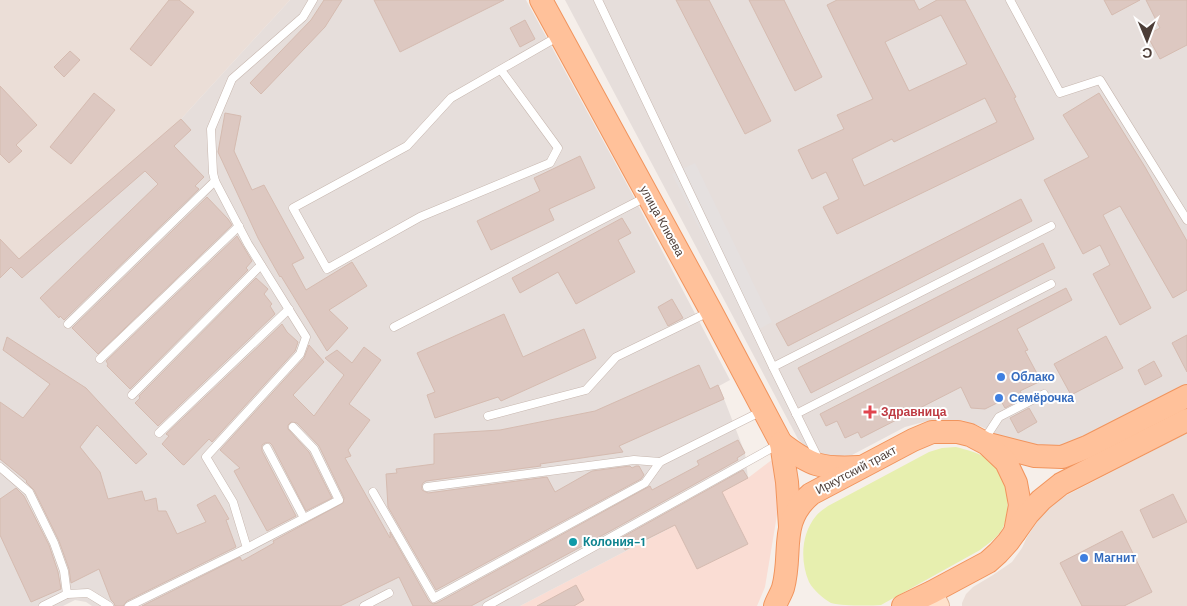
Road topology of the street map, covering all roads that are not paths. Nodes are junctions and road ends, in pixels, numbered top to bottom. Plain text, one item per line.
1 (313, 0) edge
2 (541, 0) edge
3 (598, 0) edge
4 (1010, 0) edge
5 (560, 35) junction
6 (501, 70) junction
7 (215, 181) junction
8 (648, 196) junction
9 (1187, 220) edge
10 (239, 226) junction
11 (1051, 226) dead end
12 (261, 265) junction
13 (1051, 284) dead end
14 (288, 309) junction
15 (711, 311) junction
16 (68, 324) dead end
17 (394, 327) dead end
18 (100, 359) dead end
19 (773, 367) junction
20 (1044, 394) dead end
21 (132, 395) dead end
22 (1187, 396) edge
23 (764, 410) junction
24 (796, 414) junction
25 (488, 416) dead end
26 (1187, 420) edge
27 (294, 427) dead end
28 (159, 433) dead end
29 (781, 443) junction
30 (985, 443) junction
31 (267, 448) dead end
32 (660, 462) junction
33 (0, 467) edge
34 (823, 467) junction
35 (862, 467) junction
36 (427, 487) dead end
37 (373, 492) dead end
38 (304, 518) junction
39 (790, 526) junction
40 (1015, 532) junction
41 (247, 548) junction
42 (67, 594) junction
43 (389, 594) dead end
44 (936, 599) edge
45 (43, 606) edge
46 (109, 606) edge
47 (130, 606) edge
48 (364, 606) edge
49 (487, 606) edge
50 (775, 606) edge
51 (903, 606) edge

1 - 7 lane
2 - 5 main road, улица Клюева
3 - 19 lane
4 - 9 lane
5 - 6 lane
5 - 8 main road, улица Клюева
6 - 6 lane
7 - 10 lane
7 - 16 lane
8 - 15 main road, улица Клюева
8 - 17 lane
10 - 12 lane
10 - 18 lane
11 - 19 lane
12 - 14 lane
12 - 21 lane
13 - 24 lane
14 - 28 lane
14 - 41 lane
15 - 23 main road, улица Клюева
15 - 25 lane
19 - 24 lane
20 - 30 lane
22 - 30 main road, Иркутский тракт
23 - 29 main road, улица Клюева
23 - 32 lane
24 - 34 lane
26 - 40 main road, Иркутский тракт
27 - 38 lane
29 - 34 main road, улица Клюева
29 - 39 main road, улица Клюева
29 - 49 lane
30 - 35 main road, Иркутский тракт
30 - 40 main road, Иркутский тракт
31 - 38 lane
32 - 36 lane
32 - 37 lane
33 - 42 lane
34 - 35 main road, улица Клюева
35 - 39 main road, Иркутский тракт
38 - 41 lane
39 - 50 main road, Иркутский тракт
40 - 44 main road, Иркутский тракт
41 - 47 lane
42 - 45 lane
42 - 46 lane
43 - 48 lane
44 - 51 main road, Иркутский тракт

